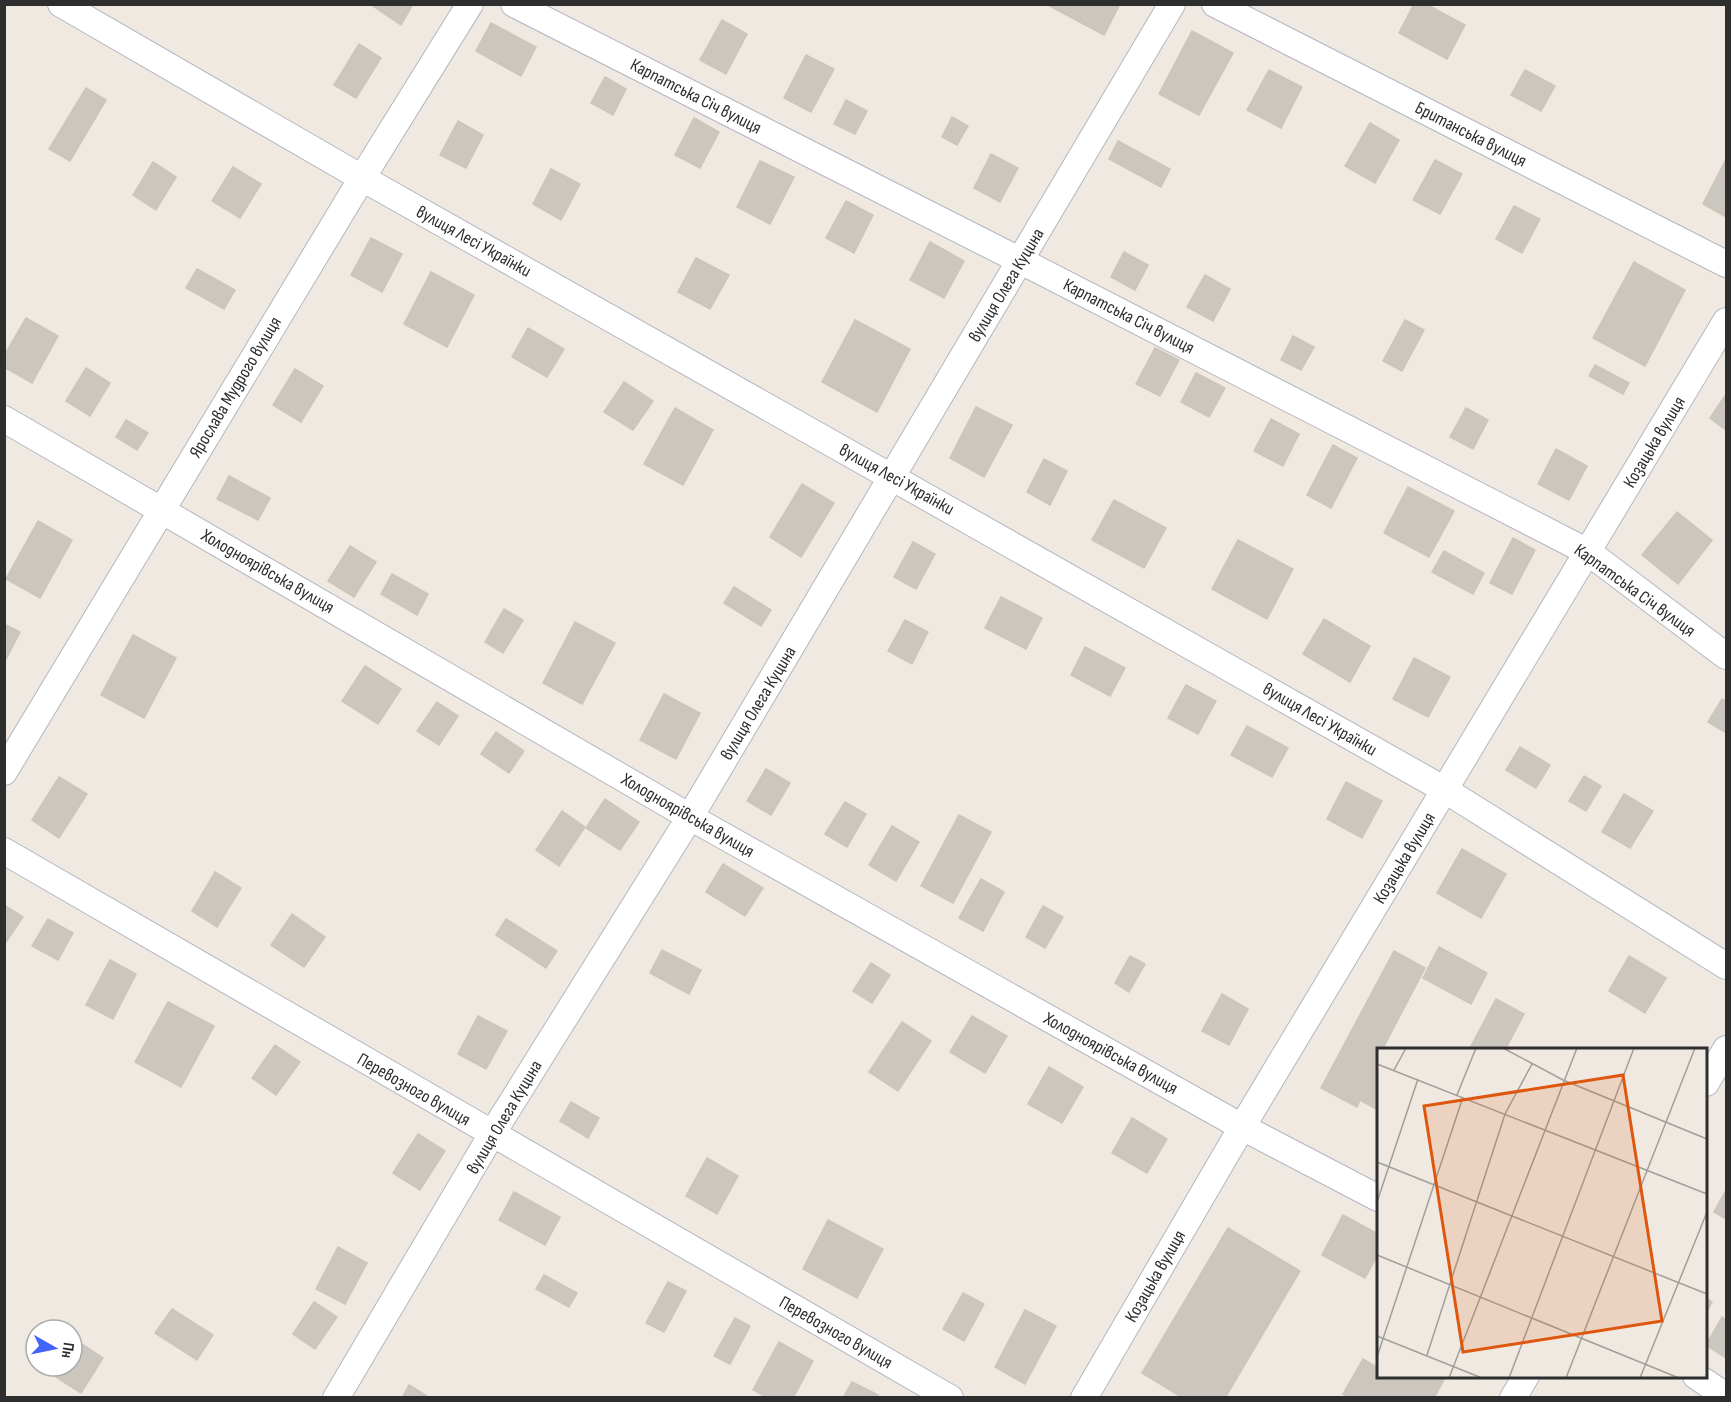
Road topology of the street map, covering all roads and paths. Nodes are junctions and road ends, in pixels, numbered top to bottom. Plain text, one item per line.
1 (62, 4) edge
2 (470, 4) edge
3 (514, 4) edge
4 (1172, 4) edge
5 (1215, 4) edge
6 (362, 177) junction
7 (1021, 261) junction
8 (1726, 264) edge
9 (1726, 321) edge
10 (4, 419) edge
11 (892, 476) junction
12 (162, 509) junction
13 (1588, 552) junction
14 (1726, 656) edge
15 (4, 772) edge
16 (1445, 789) junction
17 (690, 817) junction
18 (4, 851) edge
19 (1726, 966) edge
20 (1726, 1049) edge
21 (1707, 1081) edge
22 (1242, 1127) junction
23 (492, 1134) junction
24 (1377, 1197) edge
25 (1525, 1378) edge
26 (1698, 1378) edge
27 (1726, 1396) edge
28 (336, 1398) edge
29 (950, 1398) edge
30 (1084, 1398) edge
31 (1513, 1398) edge

1 - 6 street, вулиця Лесі Українки
2 - 6 street, Ярослава Мудрого вулиця
3 - 7 street, Карпатська Січ вулиця
4 - 7 street, вулиця Олега Куцина
5 - 8 street, Британська вулиця
6 - 11 street, вулиця Лесі Українки
6 - 12 street, Ярослава Мудрого вулиця
7 - 11 street, вулиця Олега Куцина
7 - 13 street, Карпатська Січ вулиця
9 - 13 street, Козацька вулиця
10 - 12 street, Холодноярівська вулиця
11 - 16 street, вулиця Лесі Українки
11 - 17 street, вулиця Олега Куцина
12 - 15 street, Ярослава Мудрого вулиця
12 - 17 street, Холодноярівська вулиця
13 - 14 street, Карпатська Січ вулиця
13 - 16 street, Козацька вулиця
16 - 19 street, вулиця Лесі Українки
16 - 22 street, Козацька вулиця
17 - 22 street, Холодноярівська вулиця
17 - 23 street, вулиця Олега Куцина
18 - 23 street, Перевозного вулиця
20 - 21 street
22 - 24 street, Холодноярівська вулиця
22 - 30 street, Козацька вулиця
23 - 28 street, вулиця Олега Куцина
23 - 29 street, Перевозного вулиця
25 - 31 street
26 - 27 street

